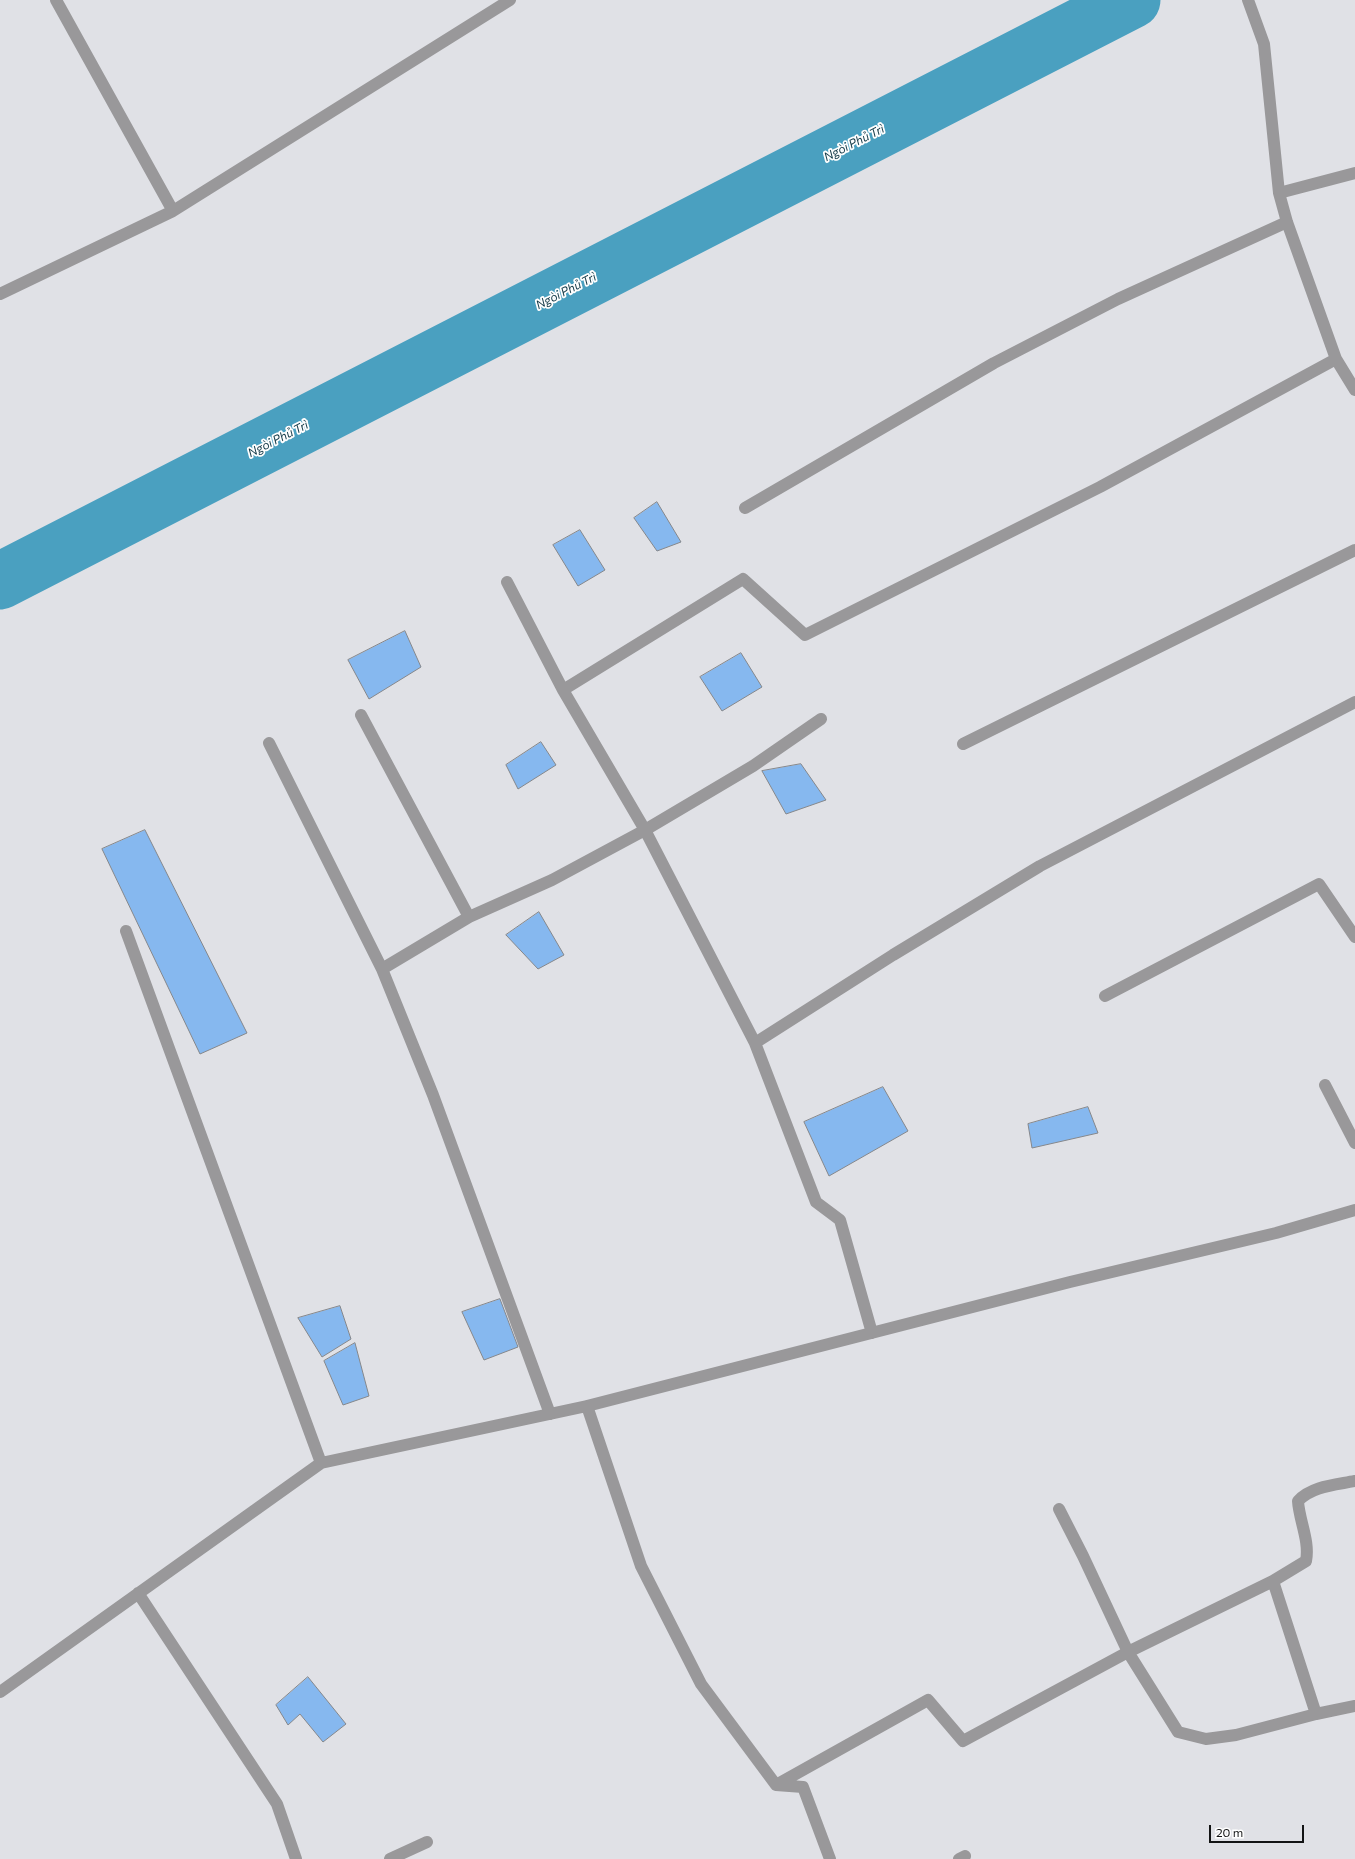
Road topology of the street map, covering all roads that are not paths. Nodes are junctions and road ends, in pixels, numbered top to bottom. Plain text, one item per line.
1 (56, 0) edge
2 (510, 0) edge
3 (1248, 0) edge
4 (1355, 173) edge
5 (1279, 193) junction
6 (173, 211) junction
7 (1287, 222) junction
8 (0, 294) edge
9 (1336, 359) junction
10 (1355, 390) edge
11 (745, 508) dead end
12 (1355, 550) edge
13 (507, 582) dead end
14 (563, 690) junction
15 (1355, 702) edge
16 (361, 715) dead end
17 (822, 719) dead end
18 (269, 743) dead end
19 (963, 744) dead end
20 (645, 830) junction
21 (469, 917) junction
22 (126, 931) dead end
23 (1355, 936) edge
24 (382, 969) junction
25 (1105, 996) dead end
26 (755, 1042) junction
27 (1325, 1085) dead end
28 (1355, 1143) edge
29 (1355, 1210) edge
30 (872, 1333) junction
31 (587, 1406) junction
32 (550, 1414) junction
33 (321, 1463) junction
34 (1355, 1481) edge
35 (1059, 1509) dead end
36 (1273, 1581) junction
37 (138, 1593) junction
38 (1128, 1652) junction
39 (0, 1692) edge
40 (1355, 1706) edge
41 (1316, 1714) junction
42 (776, 1785) junction
43 (427, 1842) dead end
44 (296, 1859) edge
45 (390, 1859) edge
46 (830, 1859) edge

1 - 6 street
2 - 6 street
3 - 5 street
4 - 5 street
5 - 7 street
6 - 8 street
7 - 9 street
7 - 11 street
9 - 10 street
9 - 14 street
12 - 19 street
13 - 14 street
14 - 20 street
15 - 26 street
16 - 21 street
17 - 20 street
18 - 24 street
20 - 21 street
20 - 26 street
21 - 24 street
22 - 33 street
23 - 25 street
24 - 32 street
26 - 30 street
27 - 28 street
29 - 30 street
30 - 31 street
31 - 32 street
31 - 42 street
32 - 33 street
33 - 37 street
34 - 36 street
35 - 38 street
36 - 38 street
36 - 41 street
37 - 39 street
37 - 44 street
38 - 41 street
38 - 42 street
40 - 41 street
42 - 46 street
43 - 45 street

